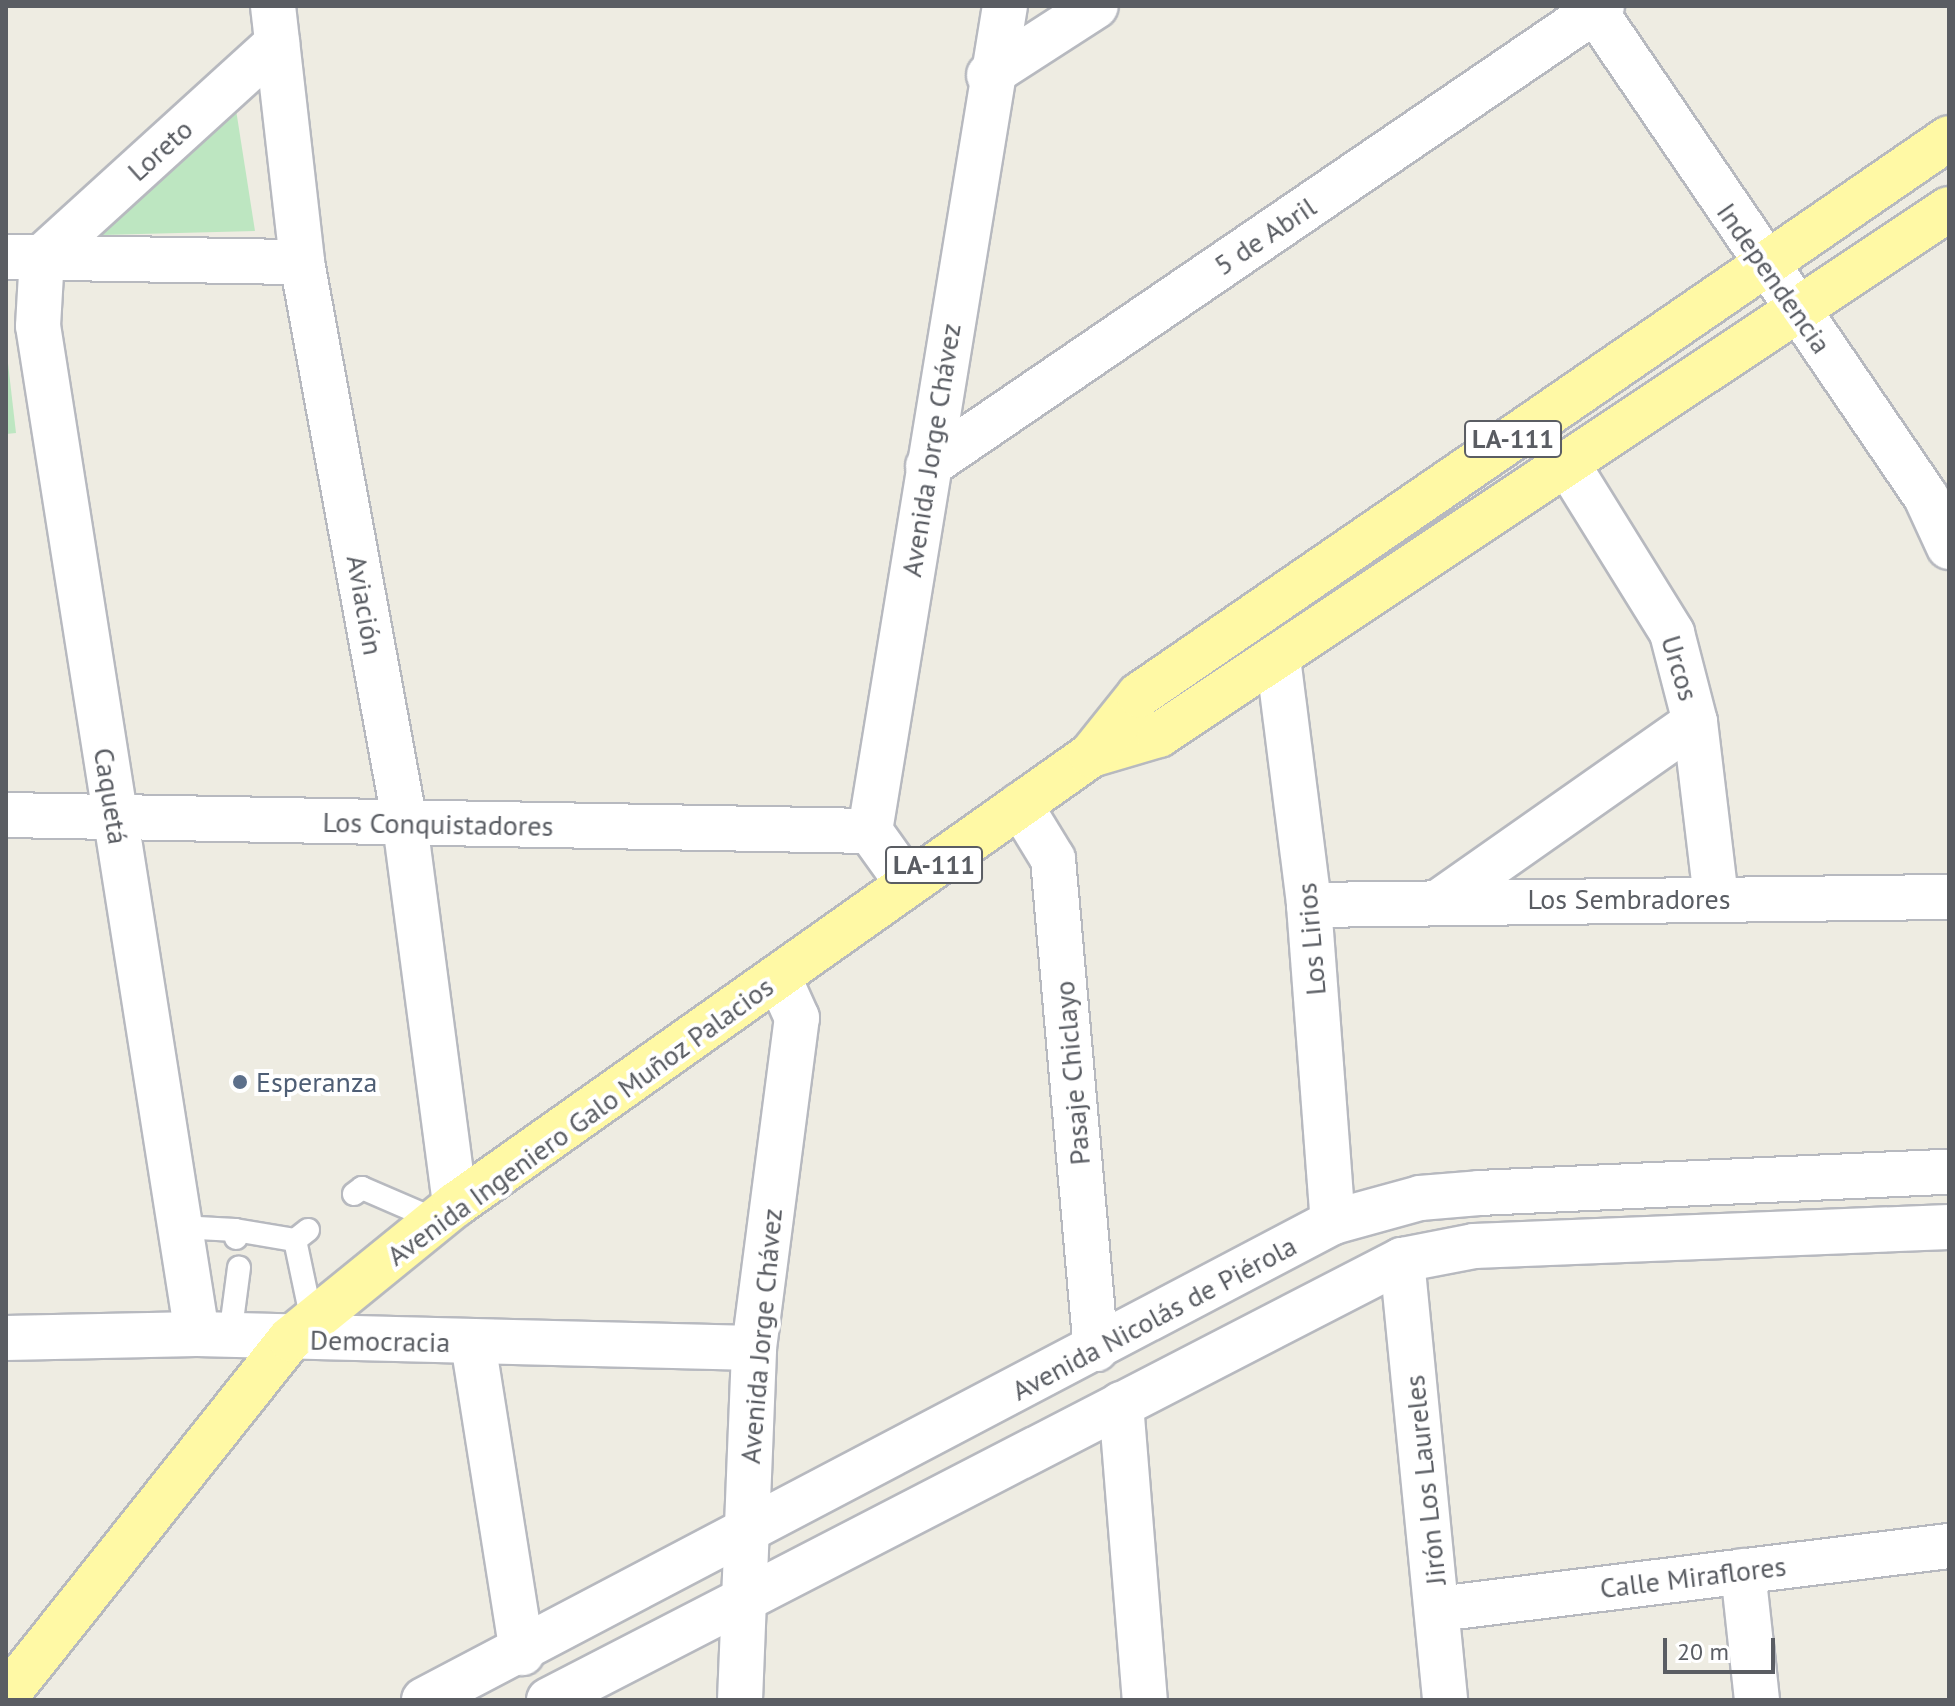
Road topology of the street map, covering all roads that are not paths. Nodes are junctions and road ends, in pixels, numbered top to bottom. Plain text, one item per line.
1 (1005, 6) edge
2 (1096, 6) edge
3 (1599, 9) edge
4 (275, 24) edge
5 (989, 75) junction
6 (1949, 138) edge
7 (1949, 209) edge
8 (24, 257) edge
9 (302, 262) junction
10 (1763, 267) junction
11 (1798, 311) junction
12 (1568, 465) junction
13 (928, 466) junction
14 (1949, 547) edge
15 (1278, 658) junction
16 (1695, 722) junction
17 (1091, 755) junction
18 (1020, 805) junction
19 (6, 815) edge
20 (114, 818) junction
21 (405, 824) junction
22 (870, 831) junction
23 (908, 884) junction
24 (1949, 897) edge
25 (1716, 898) junction
26 (1443, 899) junction
27 (1309, 905) junction
28 (779, 978) junction
29 (1949, 1172) edge
30 (354, 1194) dead end
31 (445, 1212) junction
32 (1333, 1222) junction
33 (180, 1227) junction
34 (1949, 1227) edge
35 (1402, 1260) junction
36 (239, 1268) dead end
37 (301, 1330) junction
38 (214, 1335) junction
39 (6, 1338) edge
40 (473, 1343) junction
41 (754, 1348) junction
42 (1096, 1349) junction
43 (1121, 1404) junction
44 (744, 1535) junction
45 (1949, 1546) edge
46 (1743, 1571) junction
47 (740, 1599) junction
48 (1438, 1609) junction
49 (522, 1653) junction
50 (6, 1696) edge
51 (424, 1700) edge
52 (549, 1700) edge
53 (740, 1700) edge
54 (1145, 1700) edge
55 (1445, 1700) edge
56 (1757, 1700) edge

1 - 5 street, Avenida Jorge Chávez
2 - 5 street
3 - 10 street, Independencia
3 - 13 street, 5 de Abril
4 - 8 street, Loreto
4 - 9 street, Aviación
5 - 13 street, Avenida Jorge Chávez
6 - 10 main road, Avenida Ingeniero Galo Muñoz Palacios / LA-111
7 - 11 main road, Avenida Ingeniero Galo Muñoz Palacios / LA-111
8 - 9 street
8 - 20 street, Caquetá
9 - 21 street, Aviación
10 - 11 street, Independencia
10 - 17 main road, Avenida Ingeniero Galo Muñoz Palacios / LA-111
11 - 12 main road, Avenida Ingeniero Galo Muñoz Palacios / LA-111
11 - 14 street, Independencia
12 - 15 main road, Avenida Ingeniero Galo Muñoz Palacios / LA-111
12 - 16 street, Urcos
13 - 22 street, Avenida Jorge Chávez
15 - 17 main road, Avenida Ingeniero Galo Muñoz Palacios / LA-111
15 - 27 street, Los Lirios
16 - 25 street, Urcos
16 - 26 street
17 - 18 main road, Avenida Ingeniero Galo Muñoz Palacios / LA-111
18 - 23 main road, Avenida Ingeniero Galo Muñoz Palacios / LA-111
18 - 42 street, Pasaje Chiclayo
19 - 20 street, Los Conquistadores
20 - 21 street, Los Conquistadores
20 - 33 street, Caquetá
21 - 22 street, Los Conquistadores
21 - 31 street, Aviación
22 - 23 street
23 - 28 main road, Avenida Ingeniero Galo Muñoz Palacios / LA-111
24 - 25 street, Los Sembradores
25 - 26 street, Los Sembradores
26 - 27 street, Los Sembradores
27 - 32 street, Los Lirios
28 - 31 main road, Avenida Ingeniero Galo Muñoz Palacios
28 - 41 street, Avenida Jorge Chávez
29 - 32 street, Avenida Nicolás de Piérola
30 - 31 lane
31 - 37 main road, Avenida Ingeniero Galo Muñoz Palacios
32 - 42 street, Avenida Nicolás de Piérola
33 - 37 lane
33 - 38 street, Caquetá
34 - 35 street
35 - 43 street
35 - 48 street, Jirón Los Laureles
36 - 38 lane
37 - 38 street, Democracia
37 - 40 street, Democracia
37 - 50 main road, Avenida Ingeniero Galo Muñoz Palacios
38 - 39 street, Democracia
40 - 41 street, Democracia
40 - 49 street
41 - 44 street, Avenida Jorge Chávez
42 - 44 street, Avenida Nicolás de Piérola
43 - 47 street
43 - 54 street
44 - 47 street, Avenida Jorge Chávez
44 - 49 street, Avenida Nicolás de Piérola
45 - 46 street, Calle Miraflores
46 - 48 street, Calle Miraflores
46 - 56 street
47 - 52 street
47 - 53 street, Avenida Jorge Chávez
48 - 55 street, Jirón Los Laureles
49 - 51 street, Avenida Nicolás de Piérola

